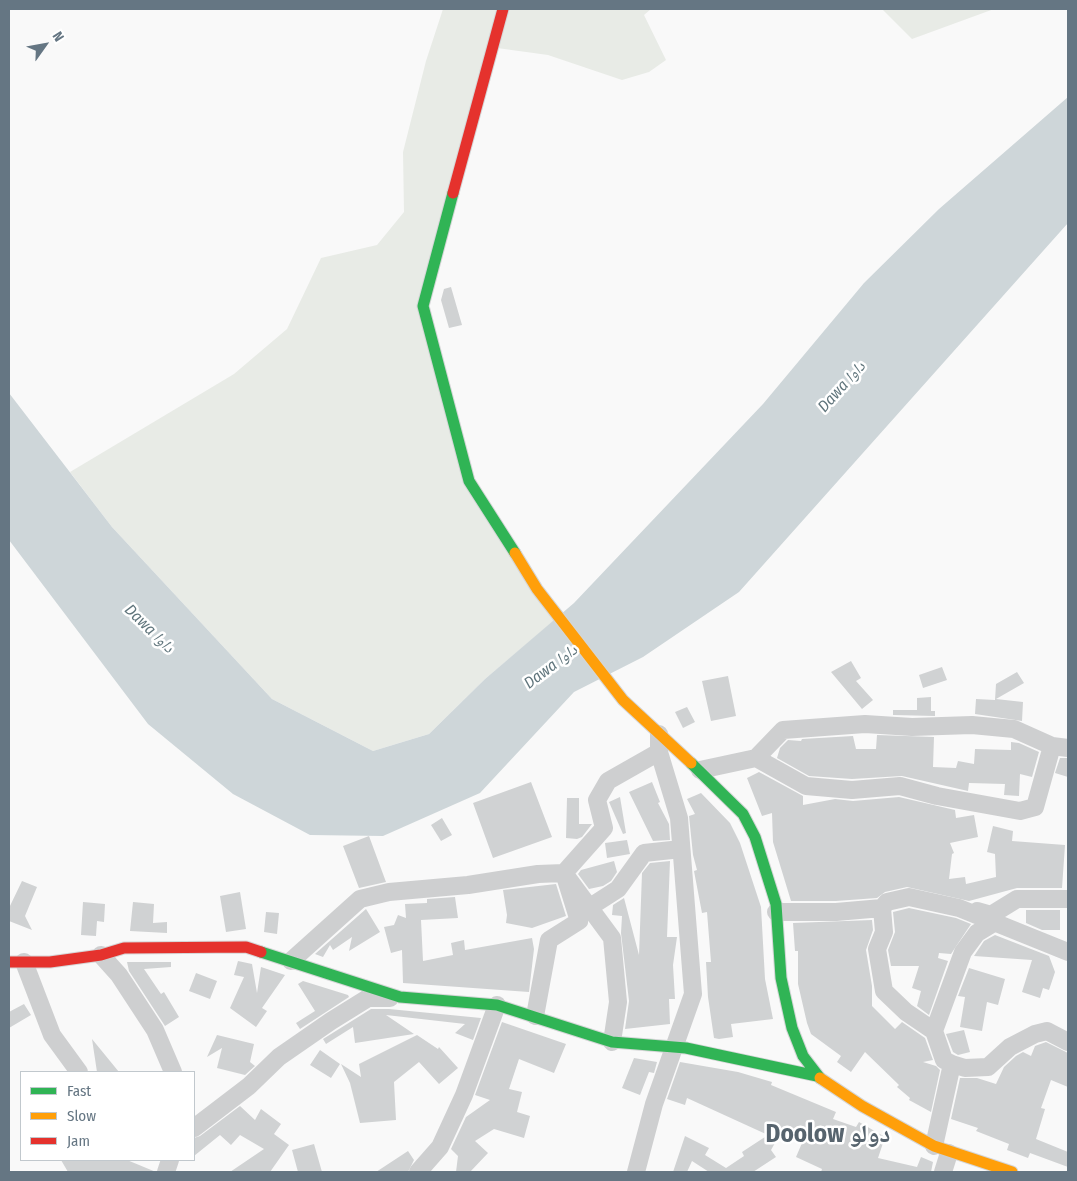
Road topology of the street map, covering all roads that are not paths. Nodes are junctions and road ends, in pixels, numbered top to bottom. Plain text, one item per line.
1 (503, 9) edge
2 (659, 734) junction
3 (1060, 747) edge
4 (659, 752) junction
5 (756, 758) junction
6 (700, 770) junction
7 (681, 849) junction
8 (564, 873) junction
9 (1068, 899) edge
10 (590, 907) junction
11 (882, 908) junction
12 (959, 908) junction
13 (776, 912) junction
14 (996, 922) junction
15 (1068, 952) edge
16 (101, 955) junction
17 (290, 961) junction
18 (16, 962) edge
19 (400, 997) junction
20 (497, 1005) junction
21 (535, 1016) junction
22 (934, 1031) junction
23 (612, 1042) junction
24 (1068, 1042) edge
25 (675, 1047) junction
26 (952, 1064) junction
27 (78, 1071) edge
28 (173, 1071) edge
29 (817, 1076) junction
30 (195, 1127) edge
31 (942, 1149) junction
32 (418, 1172) edge
33 (636, 1172) edge
34 (943, 1172) edge
35 (1012, 1172) edge

1 - 2 main road
2 - 4 street
2 - 6 main road
3 - 5 street
3 - 5 street
4 - 7 street
4 - 8 street
5 - 6 street
6 - 13 main road
7 - 10 street
7 - 25 street
8 - 10 street
8 - 17 street
8 - 21 street
9 - 12 street
10 - 23 street
11 - 12 street
11 - 13 street
11 - 22 street
12 - 14 street
13 - 29 main road
14 - 15 street
14 - 22 street
16 - 17 main road
16 - 18 main road
16 - 28 street
17 - 19 main road
18 - 27 street
19 - 20 main road
19 - 30 street
20 - 21 main road
20 - 32 street
21 - 23 main road
22 - 26 street
23 - 25 main road
24 - 26 street
25 - 29 main road
25 - 33 street
26 - 31 street
29 - 31 main road
31 - 34 street
31 - 35 main road

